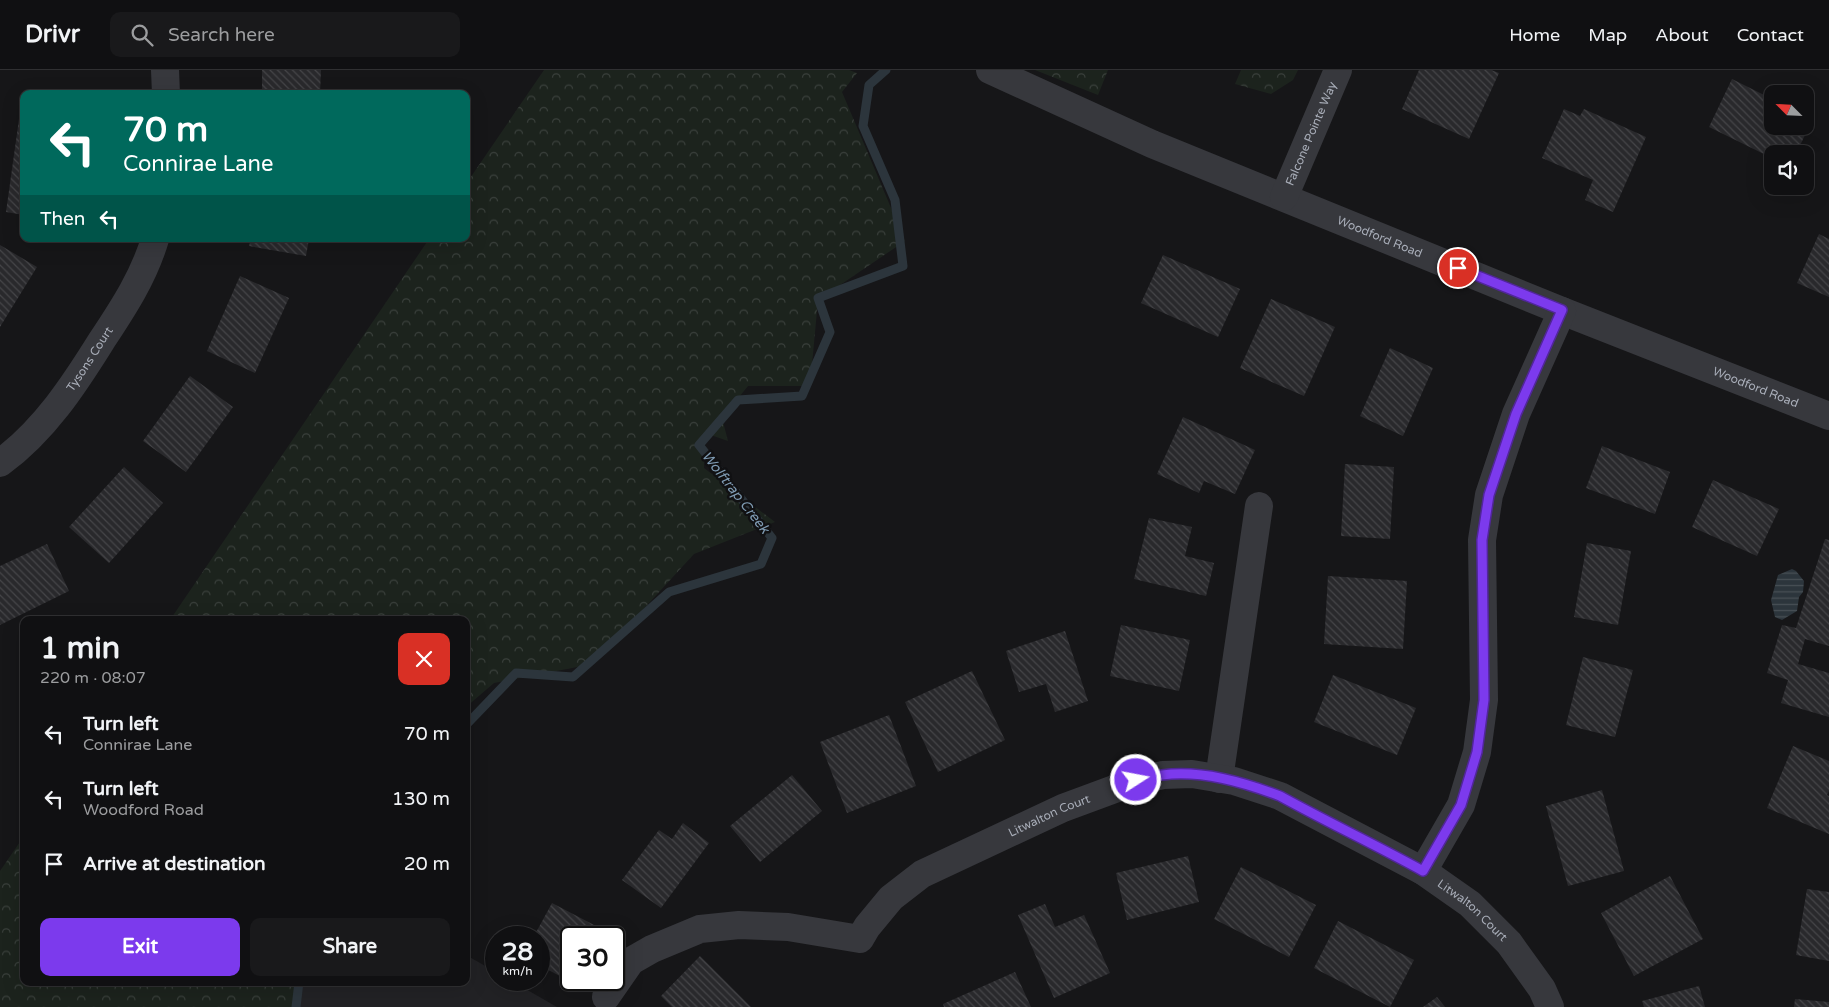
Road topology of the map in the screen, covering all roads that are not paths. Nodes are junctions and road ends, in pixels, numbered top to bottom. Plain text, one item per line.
1 (165, 70) edge
2 (990, 70) edge
3 (1338, 70) edge
4 (166, 90) edge
5 (1284, 197) junction
6 (155, 242) edge
7 (1562, 310) junction
8 (1829, 416) edge
9 (0, 462) edge
10 (1259, 506) dead end
11 (1219, 779) junction
12 (1423, 871) junction
13 (606, 998) dead end
14 (1550, 1007) edge

1 - 4 street
2 - 5 street, Woodford Road
3 - 5 street, Falcone Pointe Way
5 - 7 street, Woodford Road
6 - 9 street, Tysons Court
7 - 8 street, Woodford Road
7 - 12 street
10 - 11 street
11 - 12 street, Litwalton Court
11 - 13 street, Litwalton Court
12 - 14 street, Litwalton Court

